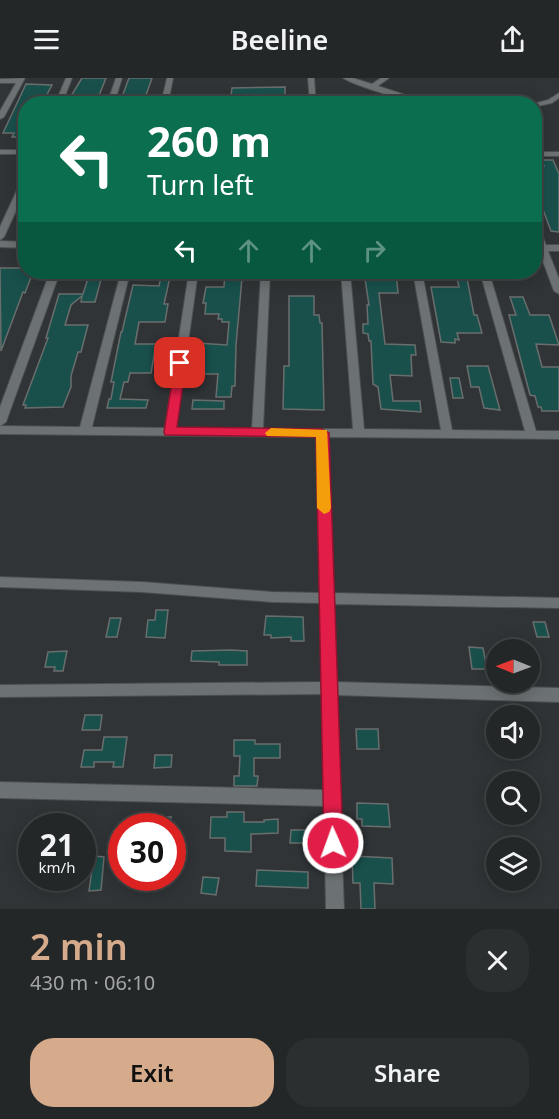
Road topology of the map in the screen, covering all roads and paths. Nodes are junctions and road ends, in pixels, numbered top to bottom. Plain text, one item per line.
1 (69, 78) edge
2 (119, 78) edge
3 (170, 78) edge
4 (311, 78) edge
5 (346, 78) edge
6 (386, 78) edge
7 (21, 80) edge
8 (0, 81) edge
9 (371, 87) junction
10 (61, 96) edge
11 (113, 96) edge
12 (166, 96) edge
13 (312, 96) edge
14 (402, 96) edge
15 (559, 96) edge
16 (0, 102) edge
17 (9, 102) junction
18 (542, 104) edge
19 (0, 117) edge
20 (0, 152) edge
21 (18, 152) edge
22 (542, 154) edge
23 (559, 154) edge
24 (18, 197) edge
25 (0, 237) edge
26 (0, 244) edge
27 (18, 245) edge
28 (542, 248) edge
29 (559, 248) edge
30 (542, 256) edge
31 (52, 279) edge
32 (123, 279) edge
33 (193, 279) edge
34 (266, 279) edge
35 (347, 279) edge
36 (419, 279) edge
37 (487, 279) edge
38 (559, 291) edge
39 (0, 422) edge
40 (0, 430) edge
41 (85, 431) junction
42 (170, 432) junction
43 (257, 433) junction
44 (322, 433) junction
45 (359, 434) junction
46 (447, 434) junction
47 (532, 435) junction
48 (559, 435) edge
49 (0, 582) edge
50 (326, 599) junction
51 (559, 603) edge
52 (327, 688) junction
53 (0, 691) edge
54 (559, 695) edge
55 (0, 789) edge
56 (332, 798) junction
57 (335, 909) edge

1 - 10 street
2 - 11 street
3 - 12 street
4 - 13 street
5 - 9 street
6 - 9 street
7 - 8 street
7 - 17 street
9 - 14 street
15 - 18 street
16 - 17 street
17 - 19 street
20 - 21 street
22 - 23 street
24 - 25 street
26 - 27 street
28 - 29 street
30 - 38 street
31 - 39 street
32 - 41 street
33 - 42 street
34 - 43 street
35 - 45 street
36 - 46 street
37 - 47 street
40 - 41 street
41 - 42 street
42 - 43 street
43 - 44 street
44 - 45 street
44 - 50 street
45 - 46 street
46 - 47 street
47 - 48 street
49 - 50 street
50 - 51 street
50 - 52 street
52 - 53 street
52 - 54 street
52 - 56 street
55 - 56 street
56 - 57 street

